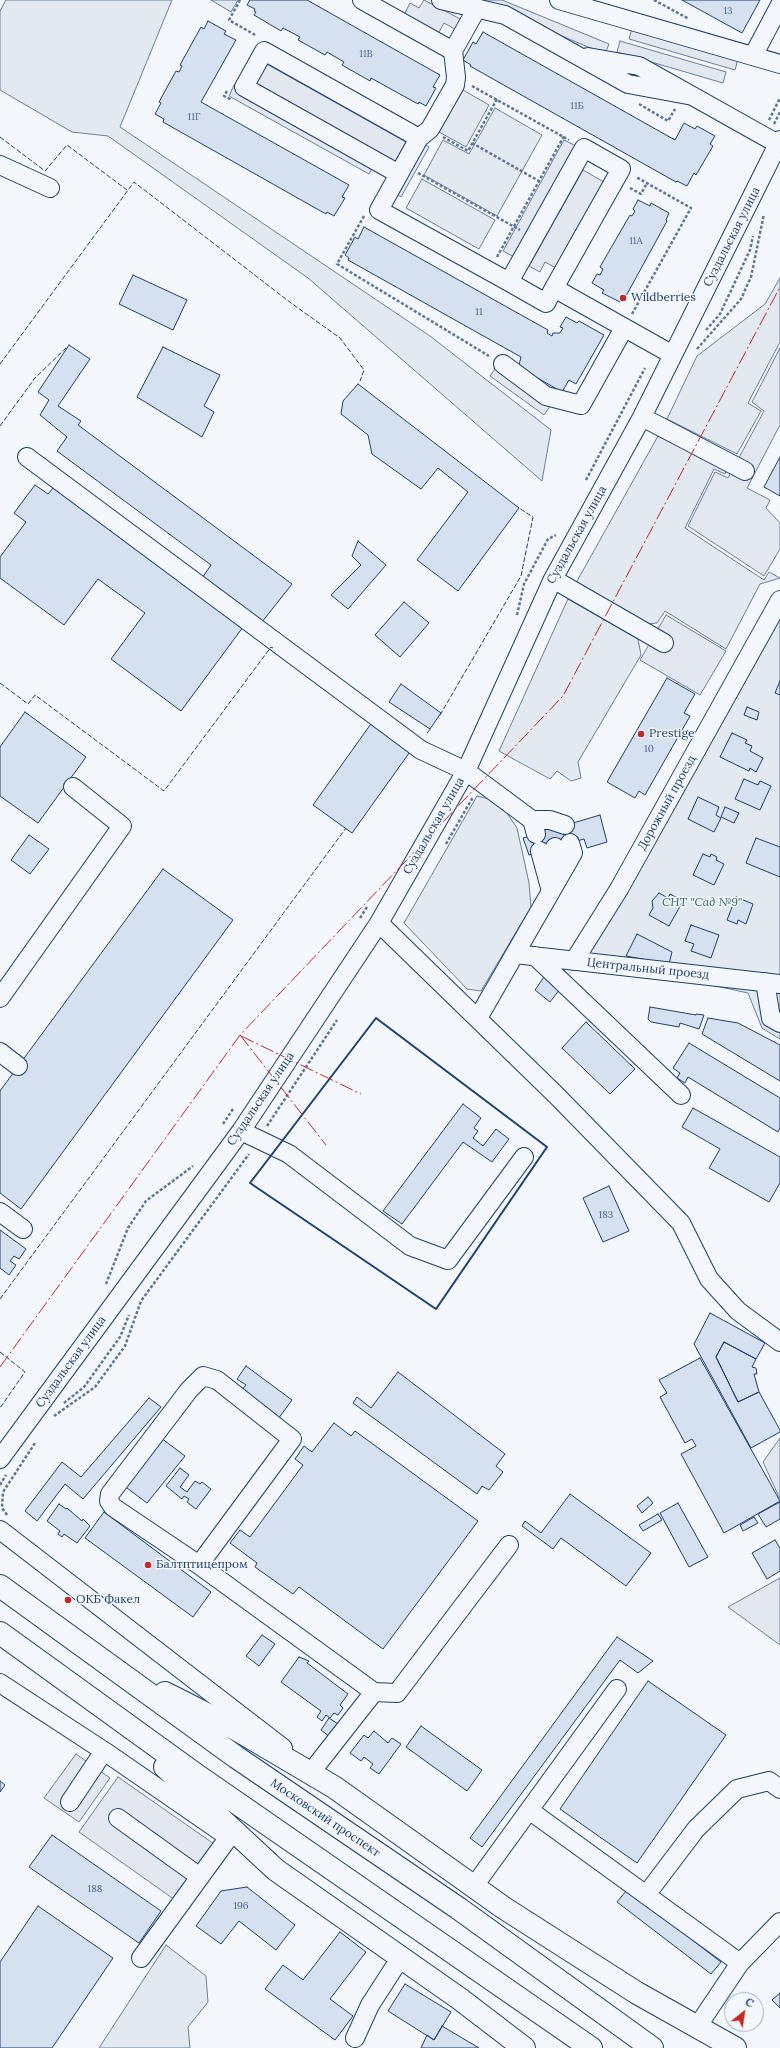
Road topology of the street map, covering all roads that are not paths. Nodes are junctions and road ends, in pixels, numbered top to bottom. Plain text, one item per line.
1 (362, 0) edge
2 (441, 0) edge
3 (559, 0) edge
4 (780, 5) edge
5 (476, 8) junction
6 (452, 51) junction
7 (753, 56) junction
8 (780, 64) edge
9 (424, 134) junction
10 (779, 142) edge
11 (0, 165) edge
12 (401, 169) junction
13 (50, 188) dead end
14 (509, 282) junction
15 (554, 288) junction
16 (624, 328) junction
17 (673, 355) junction
18 (503, 364) road end
19 (642, 417) junction
20 (27, 457) dead end
21 (745, 471) dead end
22 (553, 579) junction
23 (780, 600) edge
24 (664, 643) dead end
25 (466, 771) junction
26 (73, 787) dead end
27 (547, 826) tunnel mouth
28 (551, 891) junction
29 (379, 923) junction
30 (515, 954) junction
31 (535, 956) junction
32 (574, 961) junction
33 (773, 983) edge
34 (0, 998) edge
35 (478, 1018) junction
36 (780, 1023) edge
37 (0, 1052) edge
38 (18, 1066) dead end
39 (681, 1095) dead end
40 (241, 1131) junction
41 (524, 1157) dead end
42 (0, 1212) edge
43 (23, 1229) dead end
44 (780, 1342) edge
45 (0, 1459) edge
46 (5, 1534) edge
47 (509, 1545) dead end
48 (199, 1565) junction
49 (0, 1586) edge
50 (0, 1633) edge
51 (101, 1661) junction
52 (0, 1684) edge
53 (617, 1689) dead end
54 (374, 1692) junction
55 (96, 1704) junction
56 (104, 1751) junction
57 (312, 1771) junction
58 (334, 1787) junction
59 (780, 1789) edge
60 (70, 1802) dead end
61 (529, 1810) junction
62 (118, 1818) dead end
63 (229, 1837) junction
64 (276, 1870) junction
65 (200, 1877) junction
66 (474, 1886) junction
67 (646, 1895) junction
68 (780, 1922) edge
69 (401, 1957) junction
70 (141, 1958) dead end
71 (740, 1963) junction
72 (697, 2027) junction
73 (355, 2038) dead end
74 (524, 2048) edge
75 (591, 2048) edge
76 (652, 2048) edge
77 (735, 2048) edge

1 - 6 street
2 - 5 street
3 - 7 street
4 - 7 street
5 - 6 street
5 - 10 street
6 - 9 street
7 - 8 street
9 - 12 street
9 - 12 street
10 - 17 street, Суздальская улица
11 - 13 street
12 - 14 street
14 - 15 street
14 - 15 street
15 - 16 street
16 - 17 street
16 - 18 street
17 - 19 street, Суздальская улица
19 - 21 street
19 - 22 street, Суздальская улица
20 - 25 street
22 - 24 street
22 - 25 street, Суздальская улица
23 - 32 street, Дорожный проезд
25 - 27 street
25 - 29 street, Суздальская улица
26 - 34 street
28 - 28 street
28 - 30 street
29 - 35 street
29 - 40 street, Суздальская улица
30 - 31 street, Центральный проезд
30 - 35 street
31 - 32 street, Центральный проезд
31 - 39 street
32 - 33 street, Центральный проезд
33 - 36 street
35 - 44 street
37 - 38 street
40 - 41 street
40 - 45 street, Суздальская улица
42 - 43 street
46 - 57 street
47 - 54 street
48 - 48 street
48 - 54 street
49 - 51 main road, Московский проспект
50 - 55 main road
51 - 58 main road
51 - 76 main road, Московский проспект
52 - 56 street
53 - 61 street
54 - 57 street
55 - 64 main road
55 - 75 main road
56 - 60 street
56 - 63 street
57 - 58 street
58 - 66 main road
59 - 67 street
61 - 66 street
61 - 67 street
62 - 65 street
63 - 64 street
63 - 65 street
64 - 69 main road
65 - 70 street
66 - 72 main road
67 - 71 street
68 - 71 street
69 - 73 street
69 - 74 main road
71 - 72 street
72 - 77 main road

